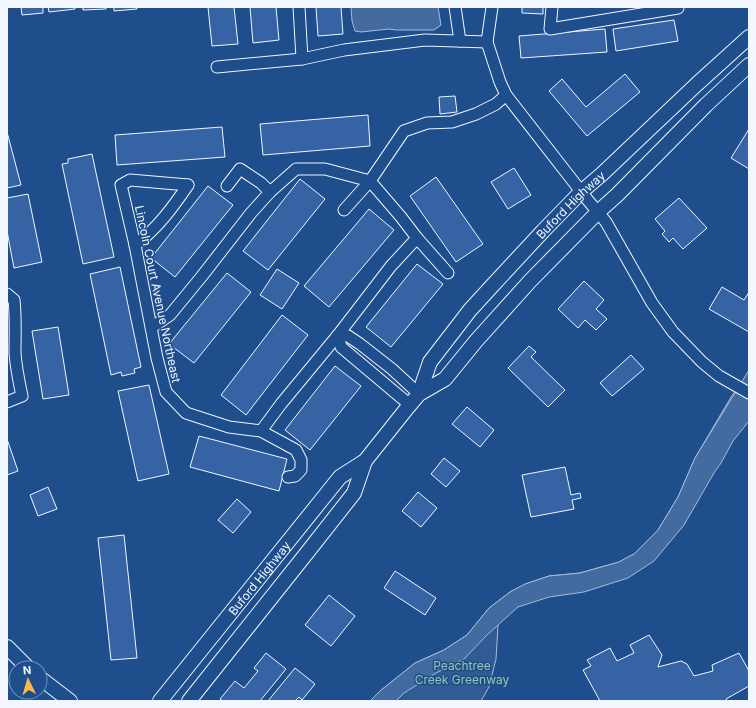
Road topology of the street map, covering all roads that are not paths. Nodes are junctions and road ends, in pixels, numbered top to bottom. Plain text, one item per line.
1 (299, 7) edge
2 (455, 7) edge
3 (492, 7) edge
4 (552, 7) edge
5 (677, 7) edge
6 (749, 37) edge
7 (460, 41) junction
8 (487, 42) junction
9 (302, 59) junction
10 (749, 65) edge
11 (217, 67) dead end
12 (506, 95) junction
13 (370, 181) junction
14 (227, 186) dead end
15 (270, 192) junction
16 (581, 192) junction
17 (344, 210) dead end
18 (598, 212) junction
19 (417, 238) junction
20 (135, 245) junction
21 (448, 273) dead end
22 (7, 294) edge
23 (151, 328) junction
24 (338, 335) junction
25 (363, 355) junction
26 (374, 364) junction
27 (749, 393) edge
28 (420, 394) junction
29 (7, 402) edge
30 (410, 405) junction
31 (261, 431) junction
32 (365, 461) junction
33 (288, 476) dead end
34 (7, 647) edge
35 (20, 660) edge
36 (48, 684) edge
37 (190, 700) edge
38 (70, 701) edge
39 (160, 701) edge

1 - 9 street
2 - 7 street
3 - 8 street
4 - 5 street
6 - 16 main road, Buford Highway
7 - 8 street
7 - 9 street
8 - 12 street
9 - 11 street
10 - 18 main road, Buford Highway
12 - 13 street
12 - 16 street
13 - 15 street
13 - 17 street
13 - 19 street
14 - 15 street
15 - 23 street
16 - 18 street
16 - 28 main road, Buford Highway
18 - 27 street
18 - 28 main road, Buford Highway
19 - 21 street
19 - 24 street
20 - 20 street, Lincoln Court Avenue Northeast
20 - 23 street, Lincoln Court Avenue Northeast
22 - 29 street
23 - 31 street, Lincoln Court Avenue Northeast
24 - 25 street
24 - 31 street
25 - 26 street
25 - 26 street
26 - 28 street
26 - 30 street
28 - 30 main road, Buford Highway
30 - 32 main road, Buford Highway
31 - 33 street
32 - 37 main road, Buford Highway
32 - 39 main road, Buford Highway
34 - 35 main road
36 - 38 main road

